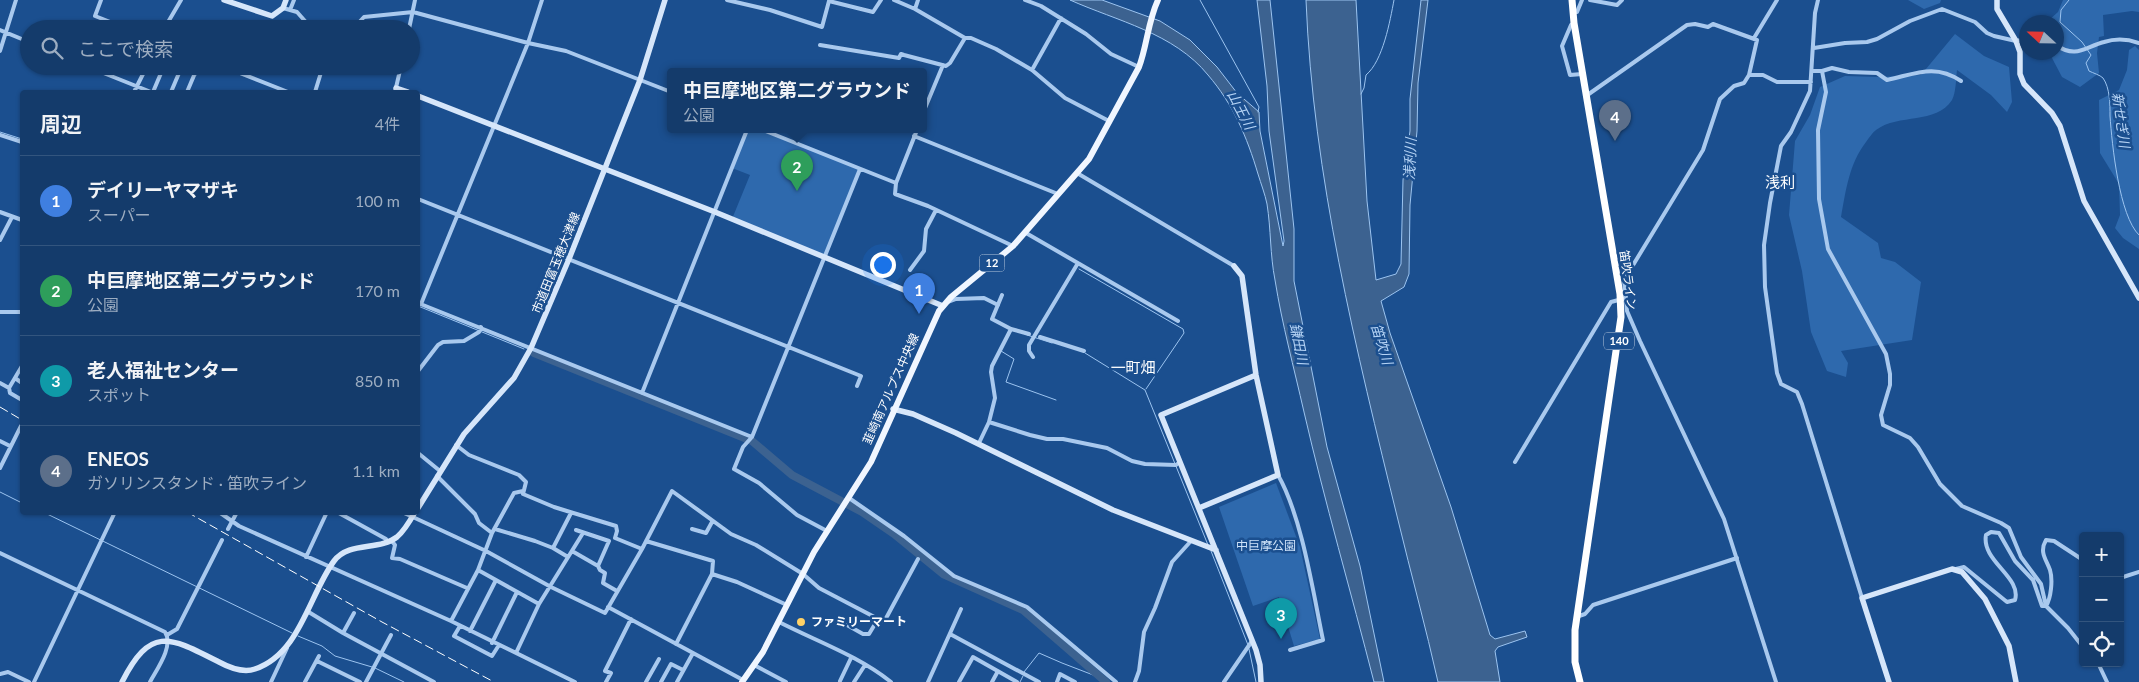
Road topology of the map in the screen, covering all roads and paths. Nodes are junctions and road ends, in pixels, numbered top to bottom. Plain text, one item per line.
1 (16, 0) edge
2 (101, 0) edge
3 (181, 0) edge
4 (226, 0) edge
5 (286, 0) edge
6 (294, 0) edge
7 (415, 0) edge
8 (542, 0) edge
9 (665, 0) edge
10 (726, 0) edge
11 (880, 0) edge
12 (894, 0) edge
13 (918, 0) edge
14 (1025, 0) edge
15 (1158, 0) edge
16 (1572, 0) edge
17 (1582, 0) edge
18 (1590, 0) edge
19 (1622, 0) edge
20 (1777, 0) edge
21 (1818, 0) edge
22 (1996, 0) edge
23 (283, 8) junction
24 (915, 9) junction
25 (290, 10) junction
26 (413, 12) junction
27 (1573, 12) junction
28 (1061, 18) junction
29 (105, 20) edge
30 (169, 20) edge
31 (304, 20) edge
32 (361, 20) edge
33 (411, 20) edge
34 (1574, 24) junction
35 (0, 30) edge
36 (6, 31) junction
37 (20, 38) edge
38 (965, 38) junction
39 (1754, 38) junction
40 (2019, 40) edge
41 (2016, 41) junction
42 (528, 43) junction
43 (2139, 43) edge
44 (820, 45) dead end
45 (1814, 48) junction
46 (0, 51) edge
47 (2064, 51) edge
48 (943, 65) junction
49 (1139, 67) junction
50 (1032, 70) junction
51 (1812, 71) junction
52 (1822, 72) junction
53 (1582, 74) junction
54 (109, 75) edge
55 (142, 75) edge
56 (160, 75) edge
57 (177, 75) edge
58 (195, 75) edge
59 (245, 75) edge
60 (320, 75) edge
61 (399, 75) edge
62 (1749, 75) junction
63 (640, 80) junction
64 (1961, 81) dead end
65 (1811, 82) junction
66 (137, 86) junction
67 (135, 90) edge
68 (147, 90) edge
69 (153, 90) edge
70 (172, 90) edge
71 (189, 90) edge
72 (283, 90) edge
73 (316, 90) edge
74 (396, 90) edge
75 (667, 90) edge
76 (1586, 96) junction
77 (420, 97) edge
78 (927, 106) edge
79 (1109, 121) junction
80 (493, 126) junction
81 (746, 133) edge
82 (770, 133) edge
83 (916, 133) edge
84 (0, 136) edge
85 (914, 136) junction
86 (20, 141) edge
87 (605, 169) junction
88 (860, 169) junction
89 (1077, 173) junction
90 (896, 183) junction
91 (1058, 194) junction
92 (420, 200) edge
93 (936, 210) junction
94 (0, 212) edge
95 (715, 212) junction
96 (458, 215) junction
97 (12, 217) junction
98 (20, 219) edge
99 (1026, 232) junction
100 (0, 238) edge
101 (1013, 246) junction
102 (824, 258) junction
103 (569, 259) junction
104 (1078, 263) junction
105 (1234, 266) joint
106 (910, 270) dead end
107 (1002, 295) dead end
108 (2139, 298) edge
109 (1624, 299) junction
110 (678, 302) junction
111 (420, 303) edge
112 (998, 305) junction
113 (942, 306) junction
114 (0, 312) edge
115 (20, 312) edge
116 (1178, 321) dead end
117 (480, 329) junction
118 (1011, 329) junction
119 (1029, 334) dead end
120 (1040, 337) dead end
121 (788, 346) junction
122 (531, 348) junction
123 (1084, 351) dead end
124 (1032, 357) dead end
125 (420, 368) edge
126 (20, 369) edge
127 (1256, 375) junction
128 (15, 378) junction
129 (20, 382) edge
130 (0, 383) edge
131 (856, 386) dead end
132 (9, 388) junction
133 (642, 393) junction
134 (20, 399) edge
135 (893, 409) junction
136 (989, 422) junction
137 (20, 428) edge
138 (750, 439) junction
139 (0, 441) edge
140 (978, 443) junction
141 (10, 446) junction
142 (456, 446) junction
143 (420, 455) edge
144 (1180, 462) junction
145 (1515, 462) dead end
146 (0, 468) edge
147 (439, 474) junction
148 (1278, 475) junction
149 (523, 491) junction
150 (847, 501) junction
151 (420, 505) edge
152 (1199, 508) junction
153 (571, 513) junction
154 (114, 515) edge
155 (224, 515) edge
156 (236, 515) edge
157 (326, 515) edge
158 (342, 515) edge
159 (413, 515) edge
160 (233, 521) junction
161 (712, 522) junction
162 (692, 529) dead end
163 (228, 530) dead end
164 (576, 530) dead end
165 (493, 531) junction
166 (828, 531) junction
167 (583, 533) junction
168 (222, 540) dead end
169 (389, 541) junction
170 (646, 541) junction
171 (1191, 541) junction
172 (553, 548) junction
173 (642, 549) junction
174 (1216, 550) junction
175 (486, 551) junction
176 (572, 551) junction
177 (0, 553) edge
178 (306, 557) junction
179 (568, 557) junction
180 (2079, 557) edge
181 (1737, 558) junction
182 (918, 559) dead end
183 (598, 566) junction
184 (330, 568) junction
185 (478, 570) junction
186 (1952, 570) junction
187 (2139, 572) edge
188 (712, 574) junction
189 (803, 574) junction
190 (2123, 577) edge
191 (496, 580) junction
192 (551, 587) junction
193 (467, 588) junction
194 (78, 590) junction
195 (617, 591) junction
196 (518, 592) junction
197 (1862, 598) junction
198 (539, 604) junction
199 (787, 606) junction
200 (2046, 606) junction
201 (608, 607) junction
202 (961, 609) dead end
203 (307, 611) junction
204 (354, 613) dead end
205 (1576, 617) junction
206 (631, 619) junction
207 (451, 621) junction
208 (779, 622) junction
209 (875, 624) dead end
210 (847, 625) dead end
211 (460, 626) junction
212 (470, 631) junction
213 (343, 634) junction
214 (950, 634) junction
215 (391, 635) dead end
216 (168, 638) junction
217 (1252, 641) junction
218 (2079, 642) edge
219 (492, 643) junction
220 (676, 644) junction
221 (498, 645) junction
222 (288, 646) junction
223 (1290, 650) dead end
224 (516, 653) junction
225 (693, 653) junction
226 (381, 654) junction
227 (851, 658) junction
228 (659, 659) dead end
229 (865, 664) junction
230 (754, 665) junction
231 (2100, 667) edge
232 (683, 670) junction
233 (998, 671) junction
234 (0, 674) edge
235 (840, 680) dead end
236 (306, 681) edge
237 (573, 681) edge
238 (743, 681) edge
239 (28, 682) edge
240 (34, 682) edge
241 (122, 682) edge
242 (150, 682) edge
243 (270, 682) edge
244 (313, 682) edge
245 (360, 682) edge
246 (366, 682) edge
247 (434, 682) edge
248 (606, 682) edge
249 (646, 682) edge
250 (661, 682) edge
251 (677, 682) edge
252 (786, 682) edge
253 (854, 682) edge
254 (891, 682) edge
255 (928, 682) edge
256 (959, 682) edge
257 (992, 682) edge
258 (1017, 682) edge
259 (1039, 682) edge
260 (1057, 682) edge
261 (1074, 682) edge
262 (1116, 682) edge
263 (1135, 682) edge
264 (1224, 682) edge
265 (1261, 682) edge
266 (1580, 682) edge
267 (1776, 682) edge
268 (1889, 682) edge
269 (2016, 682) edge
270 (2107, 682) edge

1 - 36 street
2 - 29 street
3 - 30 street
4 - 23 street
5 - 23 street
6 - 25 street
7 - 26 street
8 - 42 street
9 - 63 street, 市道田富玉穂大津線
10 - 11 street
12 - 24 street
13 - 24 street
14 - 28 street
15 - 49 main road, 韮崎南アルプス中央線 / 12
16 - 27 highway, 笛吹ライン / 140
17 - 27 street
18 - 19 street
20 - 39 street
21 - 45 street
22 - 41 street
23 - 25 street
24 - 38 street
25 - 31 street
26 - 32 street
26 - 33 street
26 - 42 street
27 - 34 highway, 笛吹ライン / 140
28 - 49 street
28 - 50 street
34 - 53 highway, 笛吹ライン / 140
34 - 53 street
35 - 36 street
36 - 37 street
36 - 46 street
38 - 48 street
38 - 50 street
39 - 62 street
39 - 76 street
40 - 41 street
41 - 45 street
41 - 108 street
42 - 63 street
42 - 80 street
43 - 47 street
44 - 48 street
45 - 51 street
48 - 78 street
49 - 79 main road, 韮崎南アルプス中央線 / 12
50 - 79 street
51 - 52 street
51 - 65 street
52 - 64 street
52 - 200 street
53 - 76 highway, 笛吹ライン / 140
54 - 66 street
55 - 66 street
56 - 69 street
57 - 70 street
58 - 71 street
59 - 72 street
60 - 73 street
61 - 74 street
62 - 65 street
62 - 109 street
63 - 75 street
63 - 87 street, 市道田富玉穂大津線
65 - 197 street
66 - 67 street
66 - 68 street
76 - 109 highway, 笛吹ライン / 140
77 - 80 street
79 - 89 main road, 韮崎南アルプス中央線 / 12
80 - 87 street
80 - 96 street
81 - 95 street
82 - 88 street
83 - 85 street
84 - 86 street
85 - 90 street
85 - 91 street
87 - 95 street
87 - 103 street, 市道田富玉穂大津線
88 - 90 street
88 - 102 street
89 - 91 main road, 韮崎南アルプス中央線 / 12
89 - 105 street
90 - 93 street
91 - 99 main road, 韮崎南アルプス中央線 / 12
92 - 96 street
93 - 101 street
93 - 106 street
94 - 97 street
95 - 102 street
95 - 110 street
96 - 103 street
96 - 111 street
97 - 98 street
97 - 100 street
99 - 101 main road, 韮崎南アルプス中央線 / 12
99 - 104 street
101 - 113 main road, 韮崎南アルプス中央線 / 12
102 - 113 street
102 - 121 street
103 - 110 street
103 - 122 street, 市道田富玉穂大津線
104 - 116 street
104 - 124 street
105 - 127 street
107 - 112 street
109 - 145 street
109 - 181 street
109 - 205 highway, 笛吹ライン / 140
110 - 121 street
110 - 133 street
111 - 117 street
112 - 113 street
112 - 118 street
113 - 135 main road, 韮崎南アルプス中央線 / 12
114 - 115 street
117 - 122 street
117 - 125 street
118 - 119 street
118 - 136 street
120 - 123 street
121 - 131 street
121 - 138 street
122 - 133 street
122 - 142 street, 市道田富玉穂大津線
126 - 128 street
127 - 144 street
127 - 148 street
128 - 129 street
128 - 132 street
130 - 132 street
132 - 134 street
133 - 138 street
135 - 140 street
135 - 150 main road, 韮崎南アルプス中央線 / 12
136 - 140 street
136 - 144 street
137 - 141 street
138 - 166 street
139 - 141 street
140 - 171 street
141 - 146 street
142 - 147 street, 市道田富玉穂大津線
142 - 149 street
143 - 147 street
144 - 152 street
147 - 151 street, 市道田富玉穂大津線
147 - 165 street
148 - 152 street
148 - 223 street
149 - 153 street
149 - 165 street
150 - 166 main road, 韮崎南アルプス中央線 / 12
150 - 262 street
152 - 174 street
153 - 172 street
153 - 173 street
154 - 194 street
155 - 160 street
156 - 160 street
157 - 178 street
158 - 169 street
159 - 169 street
159 - 175 street
160 - 163 street
160 - 178 street
161 - 162 street
161 - 170 street
161 - 189 street
164 - 167 street
165 - 172 street
165 - 175 street
166 - 189 main road, 韮崎南アルプス中央線 / 12
167 - 176 street
167 - 183 street
168 - 216 street
169 - 184 street
169 - 193 street
170 - 173 street
170 - 188 street
171 - 174 street
171 - 263 street
172 - 179 street
173 - 195 street
174 - 217 street
175 - 185 street
175 - 192 street
176 - 179 street
176 - 183 street
177 - 194 street
178 - 184 street
179 - 192 street
180 - 200 street
181 - 205 street
181 - 267 street
182 - 189 street
183 - 195 street
184 - 203 street
184 - 207 street
185 - 191 street
185 - 193 street
186 - 197 street
186 - 200 street
186 - 269 street
187 - 190 street
188 - 199 street
188 - 220 street
189 - 199 main road, 韮崎南アルプス中央線 / 12
191 - 196 street
191 - 212 street
192 - 198 street
192 - 201 street
193 - 207 street
194 - 216 street
194 - 240 street
195 - 201 street
196 - 198 street
196 - 219 street
197 - 268 street
198 - 224 street
199 - 208 main road, 韮崎南アルプス中央線 / 12
200 - 218 street
201 - 206 street
202 - 214 street
203 - 213 street
203 - 222 street
204 - 213 street
205 - 266 highway, 笛吹ライン / 140
206 - 220 street
206 - 248 street
207 - 211 street
208 - 227 street
208 - 230 main road, 韮崎南アルプス中央線 / 12
209 - 210 street
211 - 212 street
211 - 221 street
212 - 219 street
213 - 226 street
214 - 255 street
214 - 259 street
215 - 226 street
216 - 222 street
216 - 241 street
216 - 242 street
217 - 264 street
217 - 265 street
219 - 221 street
220 - 225 street
221 - 224 street
222 - 243 street
224 - 237 street
225 - 232 street
225 - 238 street
226 - 246 street
226 - 247 street
227 - 229 street
227 - 235 street
228 - 249 street
229 - 253 street
229 - 254 street
230 - 238 main road, 韮崎南アルプス中央線 / 12
230 - 252 street
231 - 270 street
232 - 250 street
232 - 251 street
233 - 256 street
233 - 257 street
233 - 258 street
234 - 239 street
236 - 244 street
236 - 245 street
260 - 261 street

